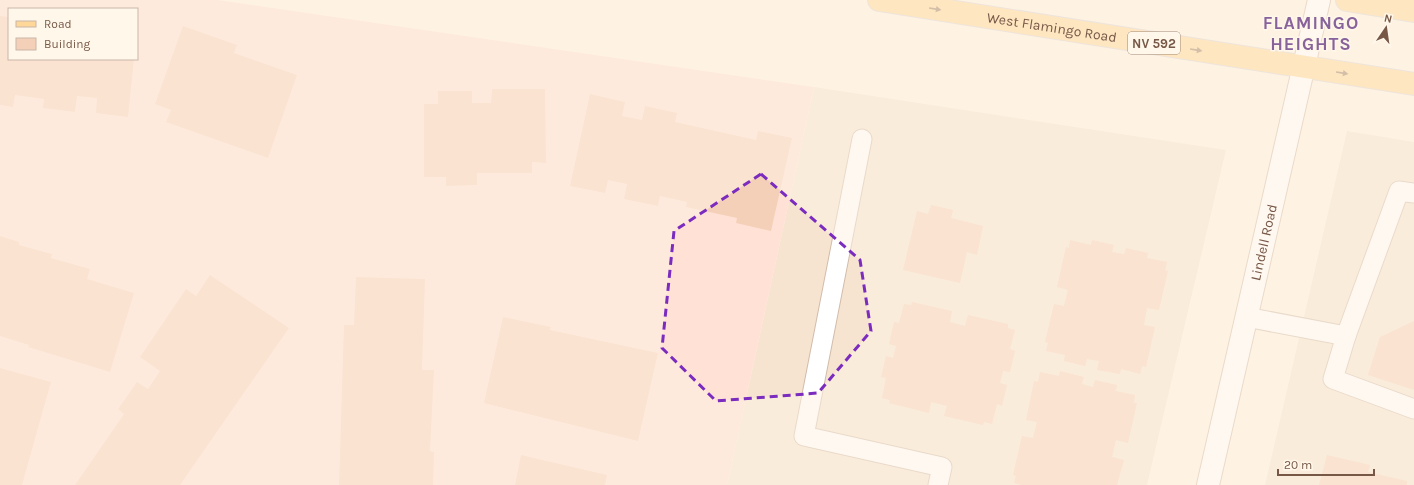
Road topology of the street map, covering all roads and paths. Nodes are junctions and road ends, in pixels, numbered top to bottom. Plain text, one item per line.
1 (879, 0) edge
2 (1319, 0) edge
3 (1347, 0) edge
4 (1414, 11) edge
5 (1303, 67) junction
6 (1414, 84) edge
7 (862, 139) dead end
8 (1414, 193) edge
9 (1246, 316) junction
10 (1346, 336) junction
11 (1414, 409) edge
12 (938, 485) edge
13 (1208, 485) edge

1 -> 5 main road, West Flamingo Road / NV 592
2 - 5 street, Lindell Road
3 - 4 main road
5 -> 6 main road, West Flamingo Road / NV 592
5 - 9 street, Lindell Road
7 - 12 lane
8 - 10 lane
9 - 10 lane
9 - 13 street, Lindell Road
10 - 11 lane

